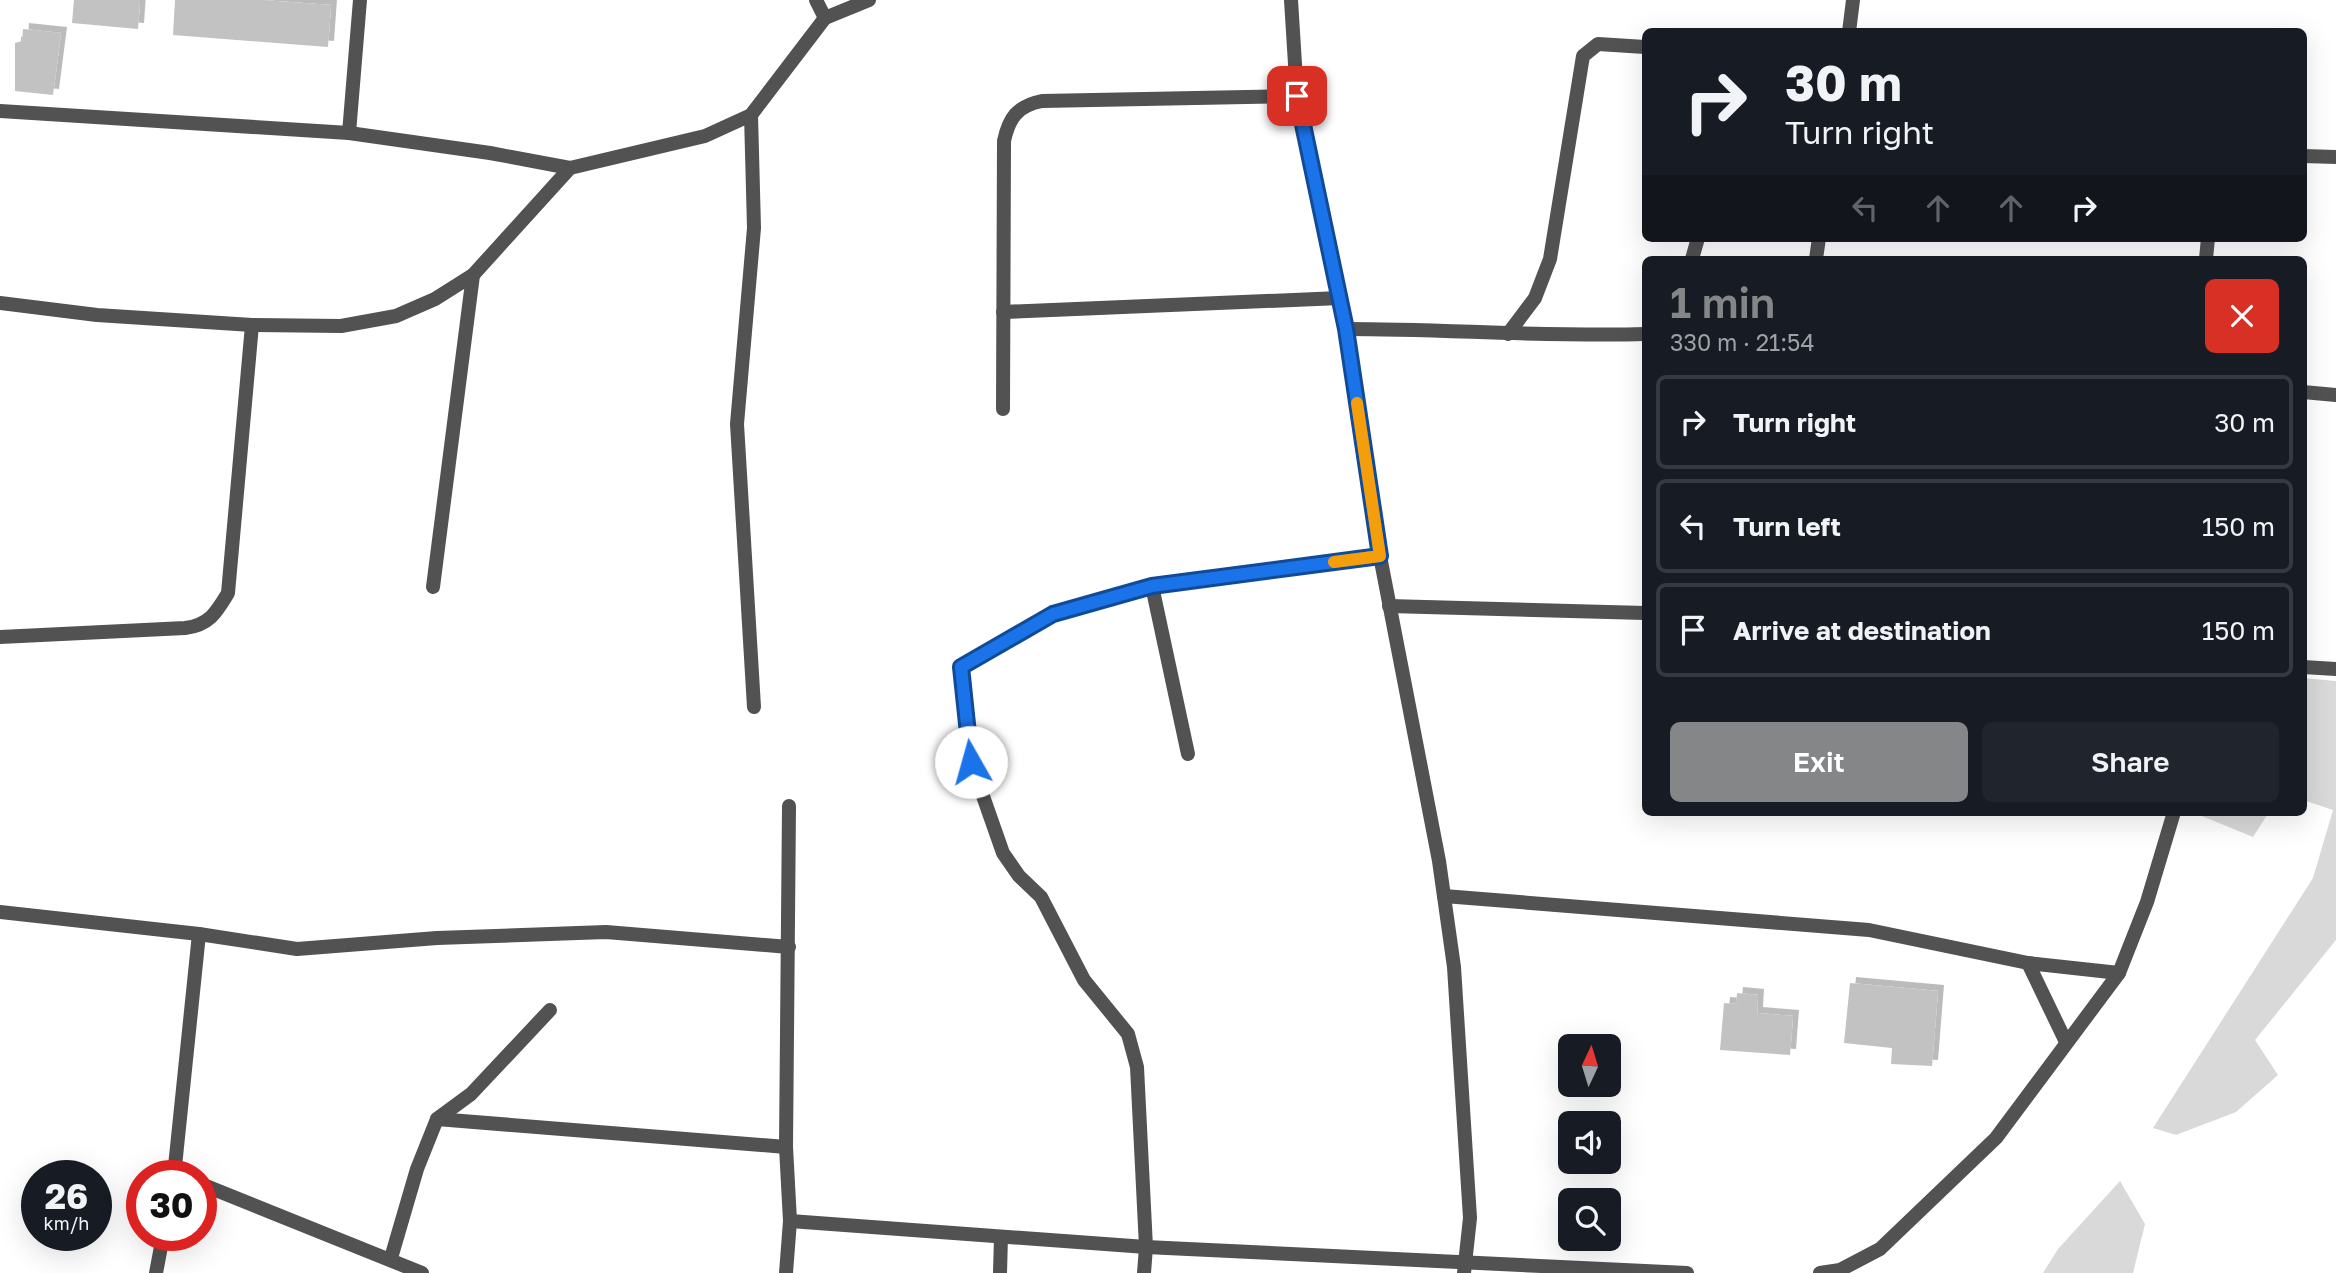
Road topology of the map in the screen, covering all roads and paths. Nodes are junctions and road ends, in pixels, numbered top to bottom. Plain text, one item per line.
1 (360, 0) edge
2 (816, 0) edge
3 (869, 0) edge
4 (1291, 0) edge
5 (1853, 0) edge
6 (825, 18) junction
7 (1850, 28) edge
8 (1642, 47) edge
9 (1297, 96) junction
10 (0, 111) edge
11 (751, 115) junction
12 (349, 133) junction
13 (2307, 156) edge
14 (2336, 157) edge
15 (570, 168) junction
16 (473, 275) junction
17 (1340, 298) junction
18 (0, 303) edge
19 (1003, 312) junction
20 (252, 325) junction
21 (1346, 329) junction
22 (1508, 334) junction
23 (1642, 334) edge
24 (2307, 392) edge
25 (2336, 396) edge
26 (1003, 409) dead end
27 (1380, 556) junction
28 (1152, 586) junction
29 (433, 587) dead end
30 (1389, 606) junction
31 (1642, 613) edge
32 (0, 637) edge
33 (2307, 667) edge
34 (2336, 669) edge
35 (754, 707) dead end
36 (1188, 754) dead end
37 (789, 806) dead end
38 (2174, 816) edge
39 (1444, 896) junction
40 (0, 912) edge
41 (199, 934) junction
42 (789, 947) junction
43 (2028, 964) junction
44 (2119, 973) junction
45 (550, 1010) dead end
46 (2066, 1042) junction
47 (437, 1119) junction
48 (786, 1147) junction
49 (177, 1160) edge
50 (217, 1190) edge
51 (790, 1221) junction
52 (1001, 1237) junction
53 (1146, 1247) junction
54 (160, 1251) edge
55 (391, 1258) junction
56 (1465, 1268) edge
57 (156, 1273) edge
58 (422, 1273) edge
59 (786, 1273) edge
60 (1000, 1273) edge
61 (1144, 1273) edge
62 (1687, 1273) edge
63 (1820, 1273) edge

1 - 12 street
2 - 6 street
3 - 6 street
4 - 9 street
5 - 7 street
6 - 11 street
8 - 22 street
9 - 17 street
9 - 19 street
10 - 12 street
11 - 15 street
11 - 35 street
12 - 15 street
13 - 14 street
15 - 16 street
16 - 20 street
16 - 29 street
17 - 19 street
17 - 21 street
18 - 20 street
19 - 26 street
20 - 32 street
21 - 22 street
21 - 27 street
22 - 23 street
24 - 25 street
27 - 28 street
27 - 30 street
28 - 36 street
28 - 53 street
30 - 31 street
30 - 39 street
33 - 34 street
37 - 42 street
38 - 44 street
39 - 43 street
39 - 56 street
40 - 41 street
41 - 42 street
41 - 49 street
42 - 48 street
43 - 44 street
43 - 46 street
44 - 46 street
45 - 47 street
46 - 63 street
47 - 48 street
47 - 55 street
48 - 51 street
50 - 55 street
51 - 52 street
51 - 59 street
52 - 53 street
52 - 60 street
53 - 56 street
53 - 61 street
54 - 57 street
55 - 58 street
56 - 62 street

